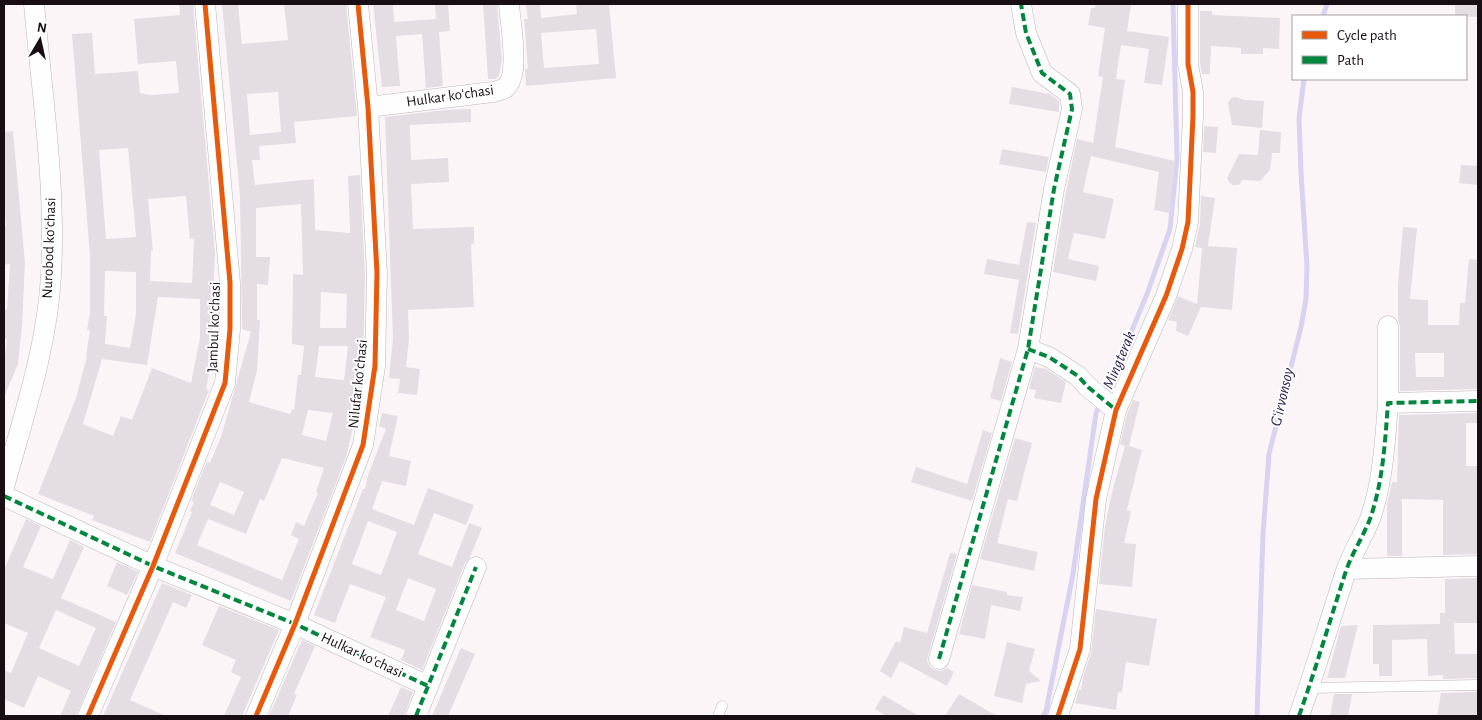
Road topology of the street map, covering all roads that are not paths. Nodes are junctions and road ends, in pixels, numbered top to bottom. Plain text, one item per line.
1 (34, 4) edge
2 (205, 4) edge
3 (358, 4) edge
4 (509, 4) edge
5 (1021, 4) edge
6 (1188, 4) edge
7 (368, 106) junction
8 (1388, 326) dead end
9 (1028, 349) junction
10 (1478, 402) edge
11 (1388, 403) junction
12 (1111, 407) junction
13 (4, 487) edge
14 (4, 496) edge
15 (153, 566) junction
16 (1478, 566) edge
17 (476, 567) dead end
18 (1347, 569) junction
19 (295, 624) junction
20 (939, 659) dead end
21 (1478, 685) edge
22 (428, 686) junction
23 (1309, 688) junction
24 (722, 706) dead end
25 (88, 716) edge
26 (256, 716) edge
27 (416, 716) edge
28 (718, 716) edge
29 (1058, 716) edge
30 (1299, 716) edge

1 - 13 street, Nurobod koʻchasi
2 - 15 street, Jambul koʻchasi
3 - 7 street, Nilufar koʻchasi
4 - 7 street, Hulkar koʻchasi
5 - 9 street
6 - 12 street
7 - 19 street, Nilufar koʻchasi
8 - 11 street
9 - 12 street
9 - 20 street
10 - 11 street
11 - 18 street
12 - 29 street
14 - 15 street, Hulkar koʻchasi
15 - 19 street, Hulkar koʻchasi
15 - 25 street, Jambul koʻchasi
16 - 18 street
17 - 22 street
18 - 23 street
19 - 22 street, Hulkar koʻchasi
19 - 26 street, Nilufar koʻchasi
21 - 23 lane
22 - 27 street
23 - 30 street
24 - 28 lane

